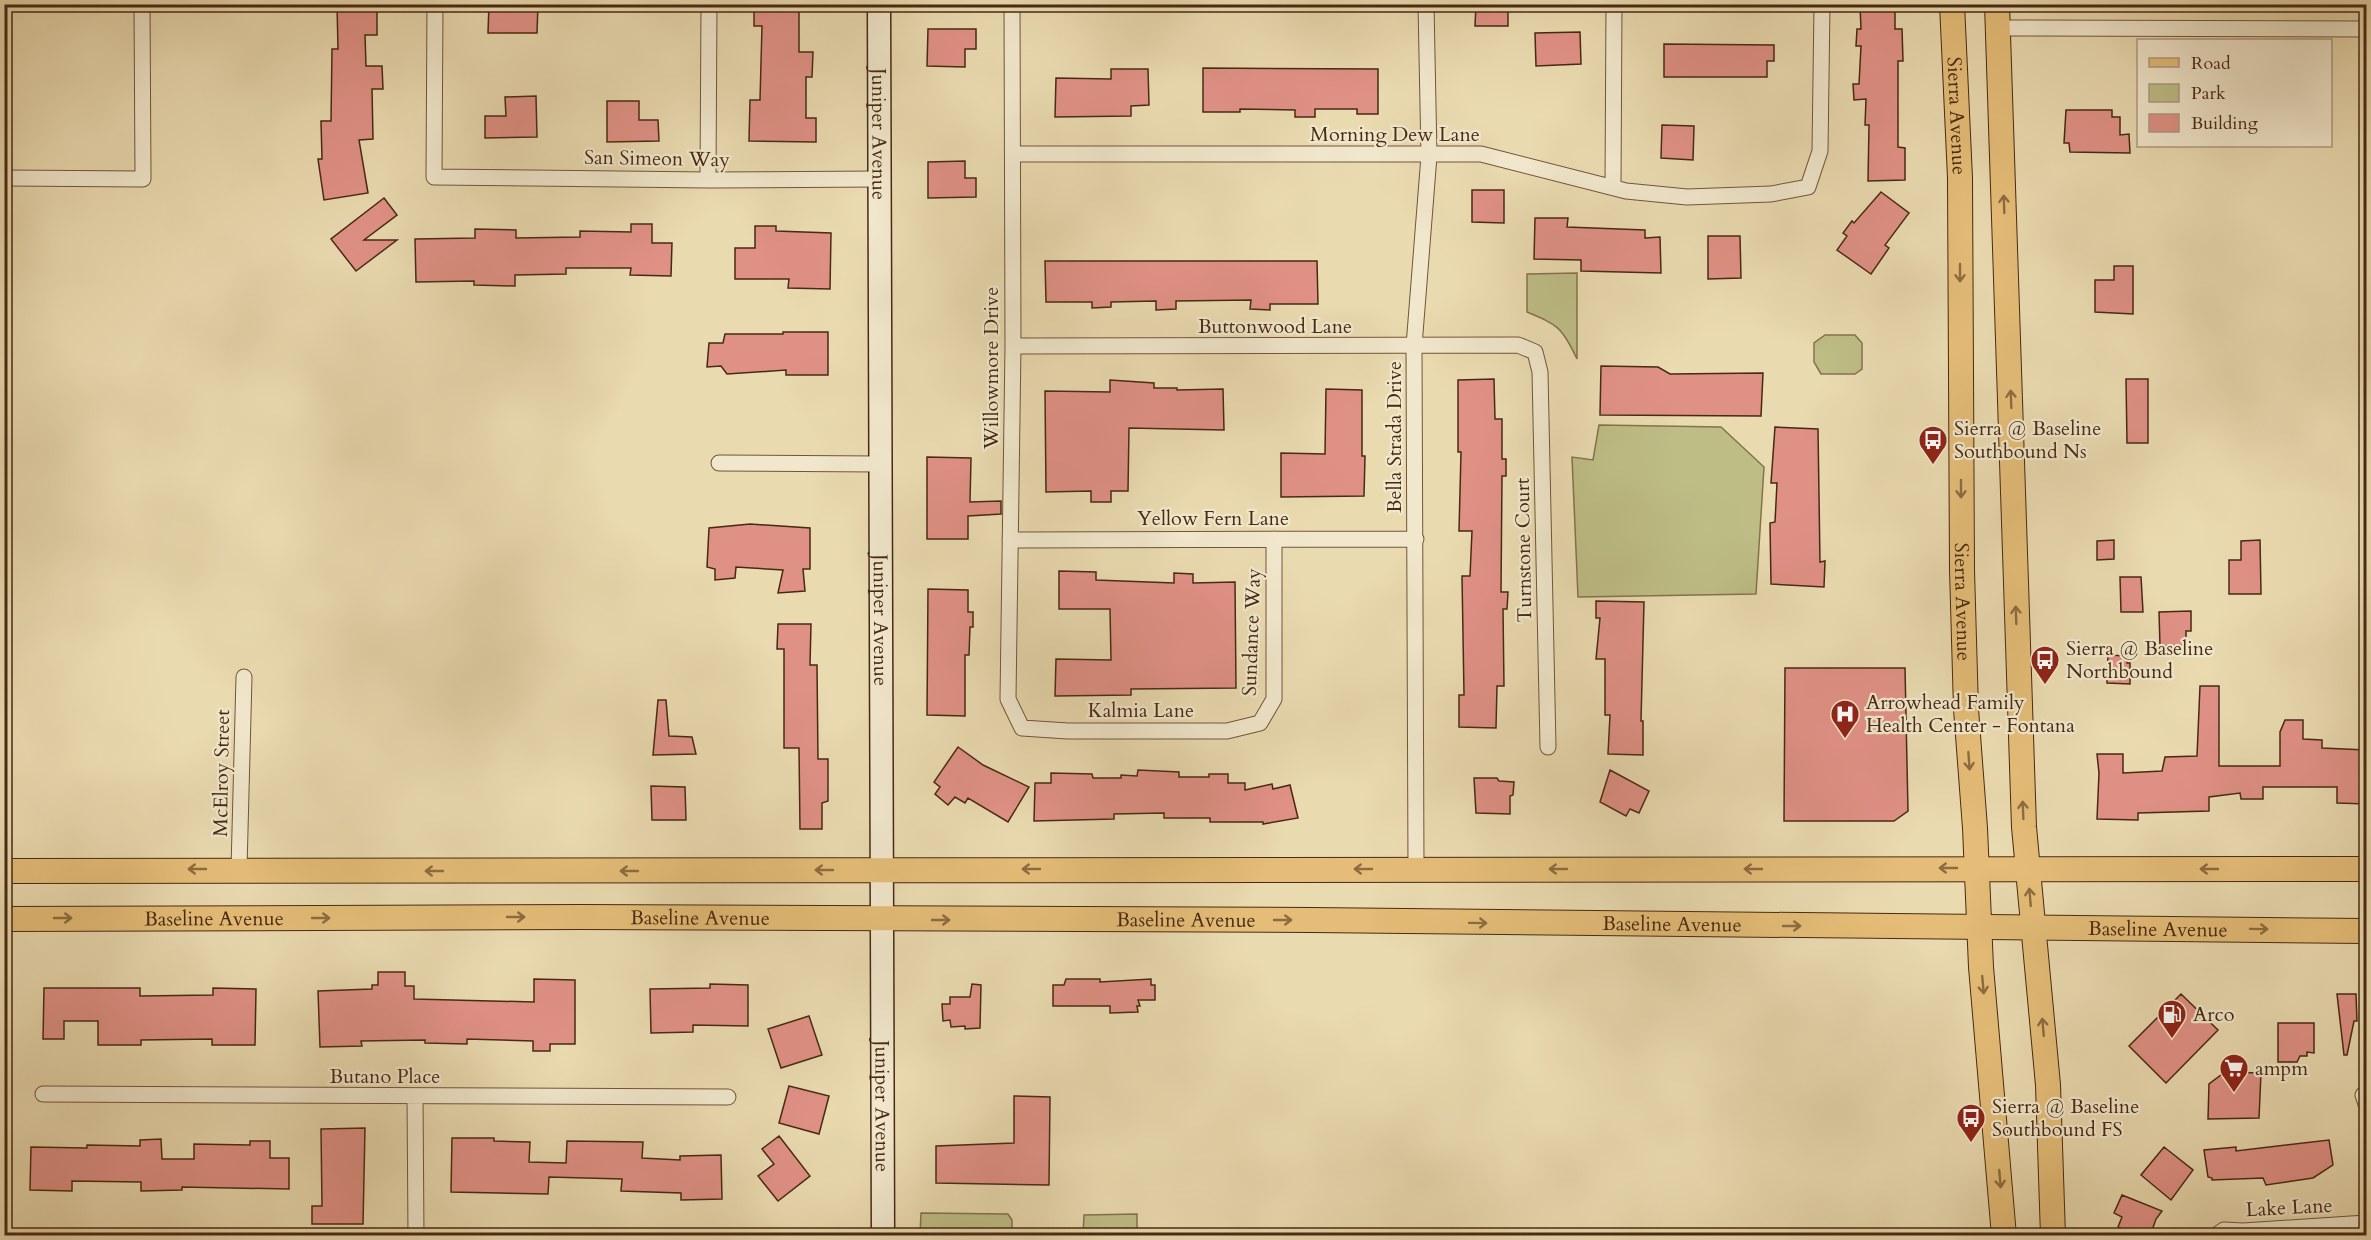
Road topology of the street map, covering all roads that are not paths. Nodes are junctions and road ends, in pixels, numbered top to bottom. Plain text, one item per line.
1 (142, 4) edge
2 (435, 4) edge
3 (709, 4) edge
4 (879, 4) edge
5 (1012, 4) edge
6 (1426, 4) edge
7 (1614, 4) edge
8 (1822, 4) edge
9 (1952, 4) edge
10 (1997, 4) edge
11 (1998, 28) junction
12 (2367, 28) edge
13 (1013, 154) junction
14 (1429, 156) junction
15 (4, 178) edge
16 (879, 179) junction
17 (708, 180) junction
18 (1613, 187) junction
19 (1013, 346) junction
20 (1414, 346) junction
21 (1535, 352) joint
22 (719, 463) dead end
23 (879, 464) junction
24 (1416, 538) junction
25 (1274, 539) junction
26 (1010, 540) junction
27 (244, 677) dead end
28 (1260, 723) joint
29 (1022, 728) joint
30 (1548, 747) dead end
31 (1977, 868) junction
32 (2028, 868) junction
33 (239, 869) junction
34 (882, 869) junction
35 (1416, 869) junction
36 (2367, 869) edge
37 (4, 871) edge
38 (4, 919) edge
39 (882, 919) junction
40 (1980, 926) junction
41 (2033, 927) junction
42 (2367, 931) edge
43 (43, 1094) dead end
44 (415, 1097) junction
45 (728, 1097) dead end
46 (2367, 1223) edge
47 (416, 1236) edge
48 (883, 1236) edge
49 (2004, 1236) edge
50 (2053, 1236) edge
51 (2215, 1236) edge

1 - 15 street
2 - 17 street, San Simeon Way
3 - 17 street
4 - 16 street, Juniper Avenue
5 - 13 street, Willowmore Drive
6 - 14 street, Bella Strada Drive
7 - 18 street
8 - 18 street, Morning Dew Lane
9 -> 31 main road, Sierra Avenue
10 - 11 main road
11 - 12 street
32 -> 11 main road
13 - 14 street, Morning Dew Lane
13 - 19 street, Willowmore Drive
14 - 18 street, Morning Dew Lane
14 - 20 street, Bella Strada Drive
16 - 17 street, San Simeon Way
16 - 23 street, Juniper Avenue
19 - 20 street, Buttonwood Lane
19 - 26 street, Willowmore Drive
20 - 21 street, Buttonwood Lane
20 - 24 street, Bella Strada Drive
21 - 30 street, Turnstone Court
22 - 23 street
23 - 34 street, Juniper Avenue
24 - 25 street, Yellow Fern Lane
24 - 35 street, Bella Strada Drive
25 - 26 street, Yellow Fern Lane
25 - 28 street, Sundance Way
26 - 29 street, Willowmore Drive
27 - 33 street, McElroy Street
28 - 29 street, Kalmia Lane
31 - 32 main road
31 -> 35 main road
31 - 40 main road, Sierra Avenue
36 -> 32 main road
41 -> 32 main road
34 -> 33 main road
33 -> 37 main road
35 -> 34 main road
34 - 39 street, Juniper Avenue
38 -> 39 main road, Baseline Avenue
39 -> 40 main road, Baseline Avenue
39 - 48 street, Juniper Avenue
40 - 41 main road, Baseline Avenue
40 -> 49 main road, Sierra Avenue
41 -> 42 main road, Baseline Avenue
50 -> 41 main road
43 - 44 street, Butano Place
44 - 45 street, Butano Place
44 - 47 street
46 - 51 street, Lake Lane

